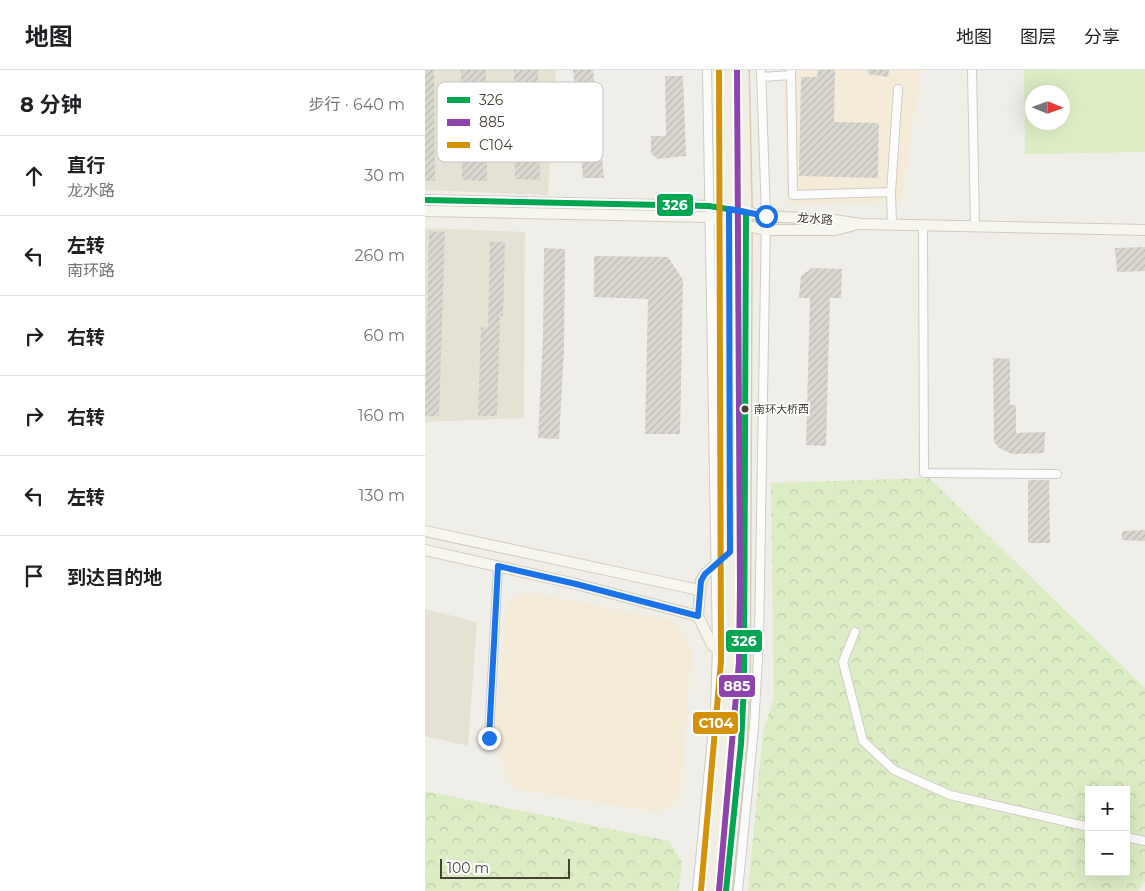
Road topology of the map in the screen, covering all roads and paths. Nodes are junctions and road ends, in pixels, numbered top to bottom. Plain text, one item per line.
1 (707, 70) edge
2 (728, 70) edge
3 (743, 70) edge
4 (972, 70) edge
5 (791, 72) edge
6 (761, 73) edge
7 (898, 89) dead end
8 (891, 192) junction
9 (425, 200) edge
10 (709, 206) junction
11 (729, 209) junction
12 (425, 210) edge
13 (746, 212) junction
14 (766, 216) junction
15 (709, 217) junction
16 (729, 222) junction
17 (861, 224) junction
18 (892, 224) junction
19 (923, 224) junction
20 (746, 226) junction
21 (975, 226) junction
22 (766, 230) junction
23 (1145, 230) edge
24 (1057, 474) dead end
25 (425, 531) edge
26 (425, 550) edge
27 (730, 552) junction
28 (716, 565) junction
29 (498, 566) junction
30 (699, 590) junction
31 (698, 616) junction
32 (855, 632) dead end
33 (717, 649) junction
34 (730, 661) junction
35 (489, 738) dead end
36 (747, 745) junction
37 (1085, 826) edge
38 (1130, 837) edge
39 (1145, 841) edge
40 (697, 891) edge
41 (710, 891) edge
42 (727, 891) edge
43 (738, 891) edge

1 - 10 street
2 - 11 main road
3 - 13 main road
4 - 21 street
5 - 6 street
5 - 8 street
6 - 14 street
7 - 8 street
8 - 18 street
9 - 10 street, 龙水路
10 - 11 street, 龙水路
10 - 15 street
11 - 13 street, 龙水路
11 - 16 main road
12 - 15 street
13 - 14 street, 龙水路
13 - 20 main road
14 - 17 street, 龙水路
14 - 22 street
15 - 16 street
15 - 28 street
16 - 20 street
16 - 27 main road
17 - 18 street, 龙水路
17 - 22 street
18 - 19 street, 龙水路
19 - 21 street, 龙水路
19 - 24 street
20 - 22 street
20 - 36 main road
21 - 23 street, 龙水路
22 - 36 street
25 - 30 street
26 - 29 street
27 - 28 street
27 - 34 main road
28 - 30 street
28 - 33 street
29 - 31 street
29 - 35 street
30 - 31 street
31 - 33 street
32 - 37 street
33 - 34 street
33 - 40 street
34 - 41 main road
36 - 42 main road
36 - 43 street
38 - 39 street

